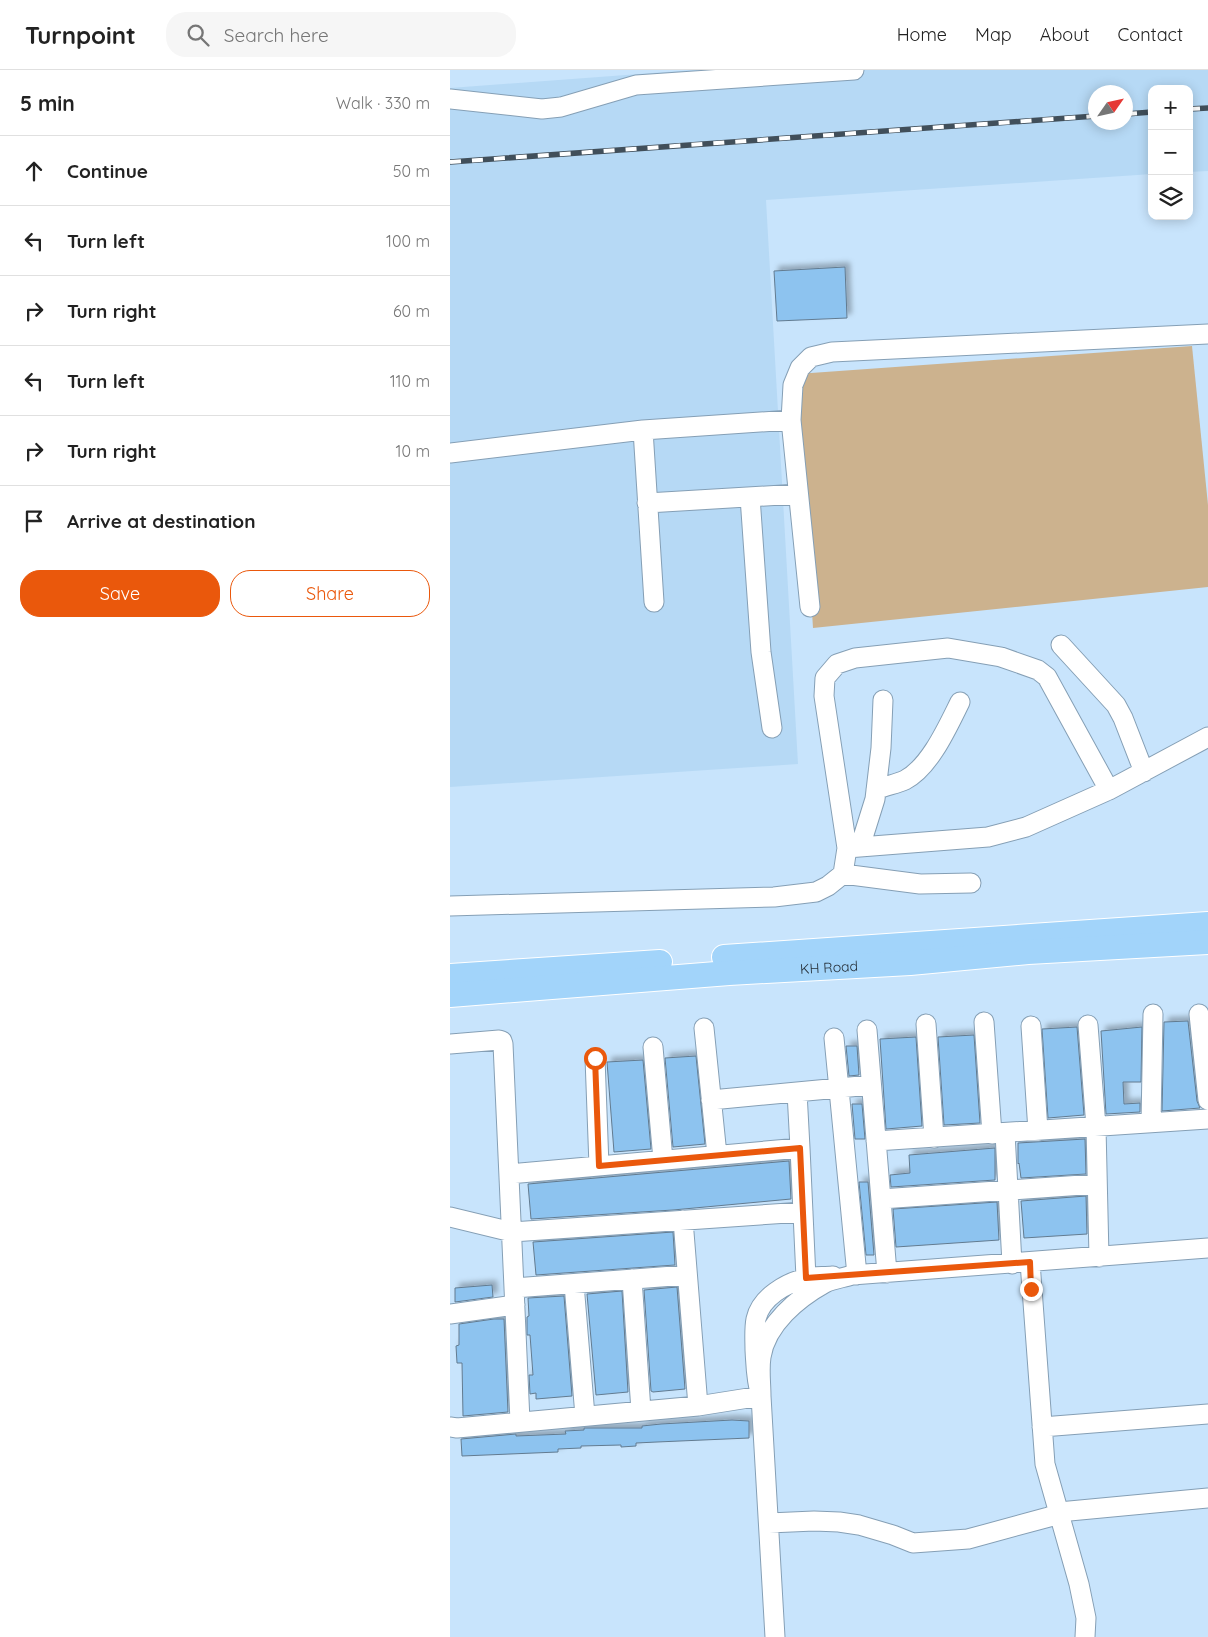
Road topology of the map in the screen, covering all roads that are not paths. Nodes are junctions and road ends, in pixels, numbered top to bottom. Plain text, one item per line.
1 (854, 70) edge
2 (450, 99) edge
3 (1208, 334) edge
4 (791, 420) junction
5 (643, 430) junction
6 (450, 453) edge
7 (798, 494) junction
8 (750, 497) junction
9 (647, 503) junction
10 (654, 602) dead end
11 (810, 607) dead end
12 (1061, 645) dead end
13 (883, 700) dead end
14 (960, 702) dead end
15 (772, 728) dead end
16 (1208, 738) edge
17 (1144, 772) junction
18 (876, 790) junction
19 (1109, 790) junction
20 (854, 847) junction
21 (843, 874) junction
22 (971, 884) dead end
23 (450, 906) edge
24 (1208, 924) edge
25 (1208, 942) edge
26 (450, 976) edge
27 (450, 995) edge
28 (1153, 1014) dead end
29 (1199, 1014) dead end
30 (984, 1022) dead end
31 (926, 1024) dead end
32 (1088, 1024) dead end
33 (1031, 1026) dead end
34 (704, 1028) dead end
35 (867, 1030) dead end
36 (834, 1038) dead end
37 (450, 1044) edge
38 (653, 1047) dead end
39 (595, 1058) dead end
40 (871, 1085) junction
41 (840, 1088) junction
42 (797, 1092) junction
43 (711, 1100) junction
44 (1208, 1100) edge
45 (1208, 1120) edge
46 (1151, 1123) junction
47 (1096, 1127) junction
48 (1038, 1131) junction
49 (998, 1133) junction
50 (934, 1138) junction
51 (876, 1141) junction
52 (800, 1148) junction
53 (717, 1155) junction
54 (663, 1160) junction
55 (599, 1166) junction
56 (509, 1174) junction
57 (1097, 1184) junction
58 (1008, 1190) junction
59 (880, 1199) junction
60 (803, 1212) junction
61 (450, 1217) edge
62 (683, 1220) junction
63 (512, 1232) junction
64 (1208, 1248) edge
65 (1099, 1256) junction
66 (1021, 1263) junction
67 (887, 1273) junction
68 (855, 1275) junction
69 (687, 1276) junction
70 (806, 1278) junction
71 (632, 1279) junction
72 (574, 1284) junction
73 (514, 1296) junction
74 (450, 1314) edge
75 (760, 1396) junction
76 (698, 1406) junction
77 (641, 1411) junction
78 (1208, 1414) edge
79 (585, 1416) junction
80 (520, 1421) junction
81 (450, 1427) edge
82 (1042, 1427) junction
83 (1208, 1498) edge
84 (1059, 1512) junction
85 (769, 1523) junction
86 (775, 1637) edge
87 (1085, 1637) edge

1 - 2 street
3 - 4 street
4 - 5 street
4 - 7 street
5 - 6 street
5 - 9 street
7 - 8 street
7 - 11 street
8 - 9 street
8 - 15 street
9 - 10 street
12 - 17 street
13 - 18 street
14 - 18 street
16 - 17 street
17 - 19 street
18 - 20 street
19 - 20 street
19 - 20 street
20 - 21 street
21 - 22 street
21 - 23 street
24 - 26 main road, KH Road
25 - 27 main road, KH Road
28 - 46 street
29 - 44 street
30 - 49 street
31 - 50 street
32 - 47 street
33 - 48 street
34 - 43 street
35 - 40 street
36 - 41 street
37 - 56 street
38 - 54 street
39 - 55 street
40 - 41 street
40 - 51 street
41 - 42 street
41 - 68 street
42 - 43 street
42 - 52 street
43 - 53 street
45 - 46 street
46 - 47 street
47 - 48 street
47 - 57 street
48 - 49 street
49 - 50 street
49 - 58 street
50 - 51 street
51 - 59 street
52 - 53 street
52 - 60 street
53 - 54 street
54 - 55 street
55 - 56 street
56 - 63 street
57 - 58 street
57 - 65 street
58 - 59 street
58 - 66 street
59 - 67 street
60 - 62 street
60 - 70 street
61 - 63 street
62 - 63 street
62 - 69 street
63 - 73 street
64 - 65 street
65 - 66 street
66 - 67 street
66 - 82 street
67 - 68 street
68 - 70 street
68 - 75 street
69 - 71 street
69 - 76 street
70 - 75 street
71 - 72 street
71 - 77 street
72 - 73 street
72 - 79 street
73 - 74 street
73 - 80 street
75 - 76 street
75 - 85 street
76 - 77 street
77 - 79 street
78 - 82 street
79 - 80 street
80 - 81 street
82 - 84 street
83 - 84 street
84 - 85 street
84 - 87 street
85 - 86 street

